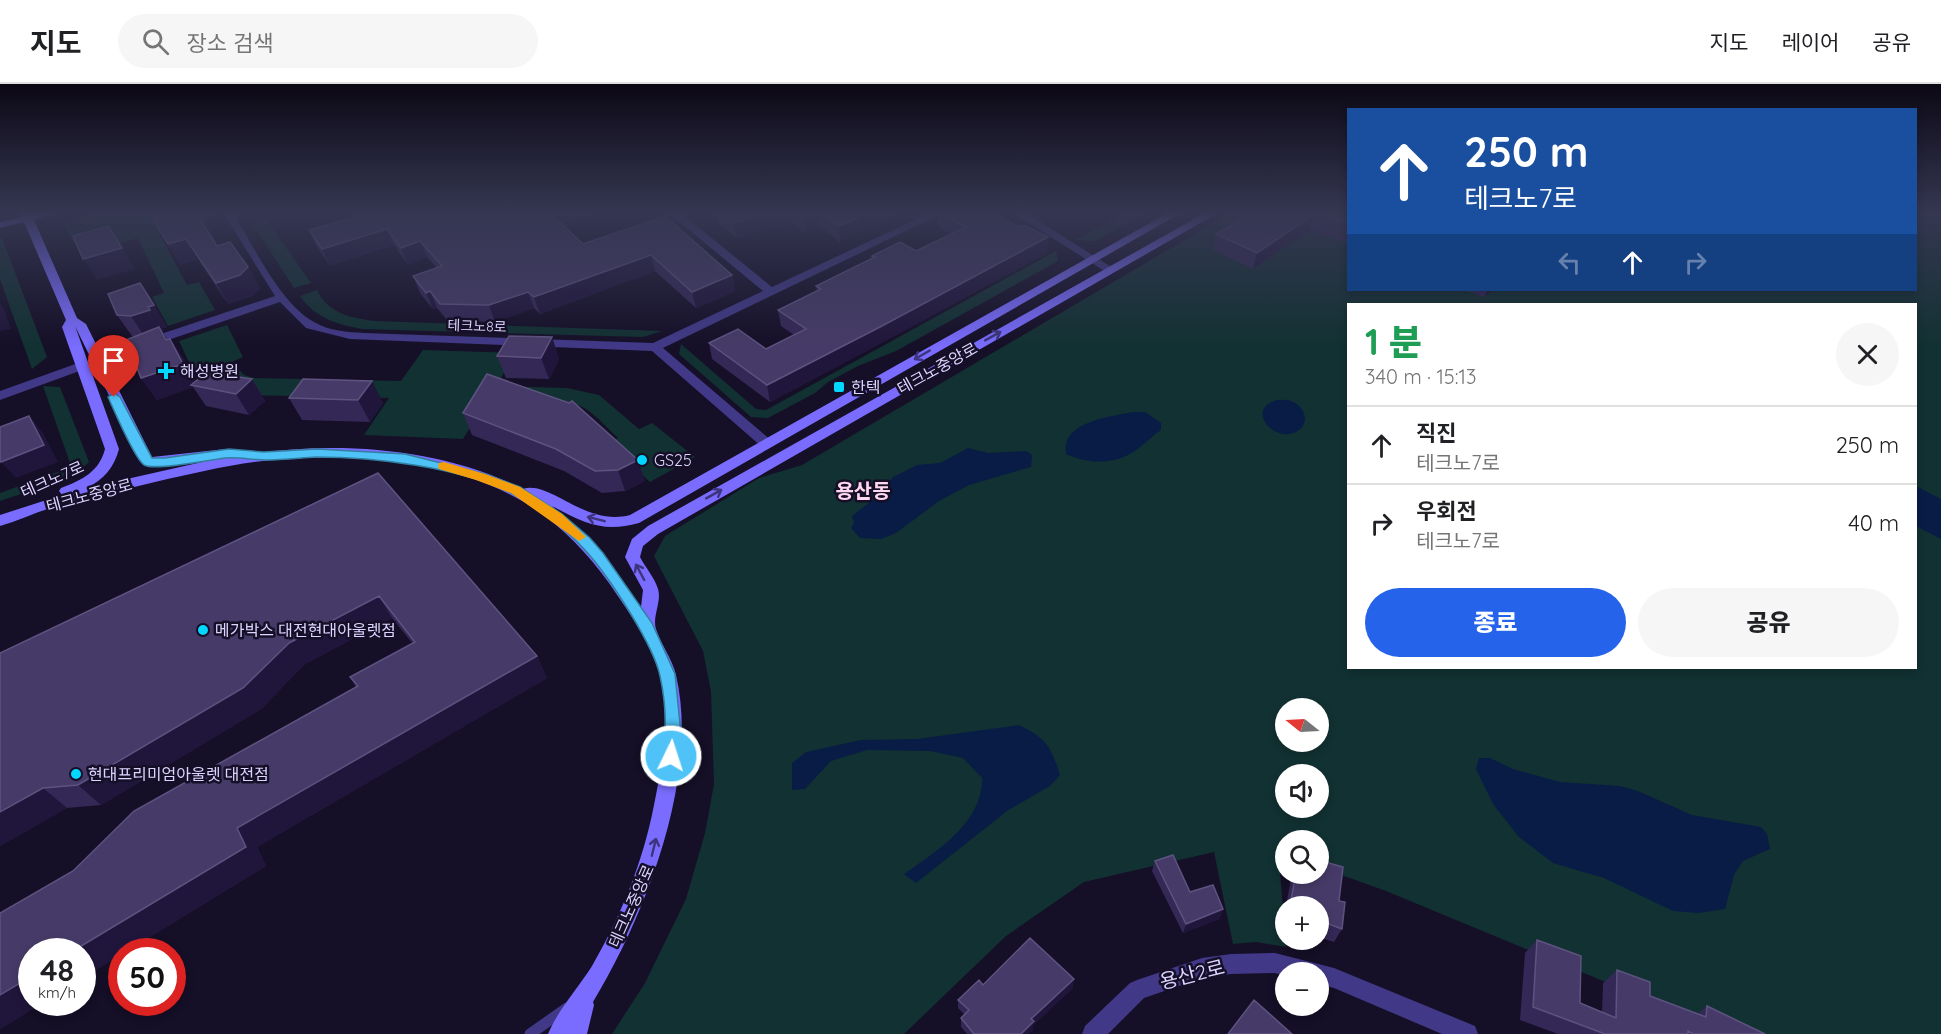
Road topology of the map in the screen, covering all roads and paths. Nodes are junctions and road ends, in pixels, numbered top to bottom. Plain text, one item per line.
1 (44, 258) edge
2 (256, 258) edge
3 (730, 258) edge
4 (840, 258) edge
5 (1131, 258) edge
6 (1091, 259) joint
7 (1110, 270) junction
8 (770, 291) junction
9 (281, 298) junction
10 (72, 320) junction
11 (655, 347) junction
12 (96, 360) junction
13 (81, 366) junction
14 (0, 396) edge
15 (767, 444) junction
16 (264, 456) junction
17 (516, 490) junction
18 (4, 519) edge
19 (647, 627) junction
20 (1275, 963) edge
21 (1329, 977) edge
22 (587, 995) junction
23 (530, 1034) edge
24 (559, 1034) edge
25 (576, 1034) edge
26 (1093, 1034) edge
27 (1467, 1034) edge

1 - 10 main road, 테크노7로
2 - 9 street, 테크노8로
3 - 8 street
4 - 8 street, 테크노8로
5 - 7 main road, 테크노중앙로
6 - 7 street
6 -> 15 main road, 테크노중앙로
19 -> 7 main road, 테크노중앙로
8 - 11 street, 테크노8로
9 - 11 street, 테크노8로
9 - 12 street
10 - 12 main road, 테크노7로
10 - 13 main road, 테크노7로
11 - 15 street
12 - 16 main road, 테크노7로
13 - 14 street
13 - 18 main road, 테크노7로
15 -> 17 main road, 테크노중앙로
16 - 17 main road, 테크노중앙로
16 - 18 main road, 테크노중앙로
17 - 19 main road, 테크노중앙로
22 -> 19 main road, 테크노중앙로
20 - 26 street, 용산2로
21 - 27 street
22 - 23 lane
22 - 24 main road, 테크노중앙로
22 - 25 main road

